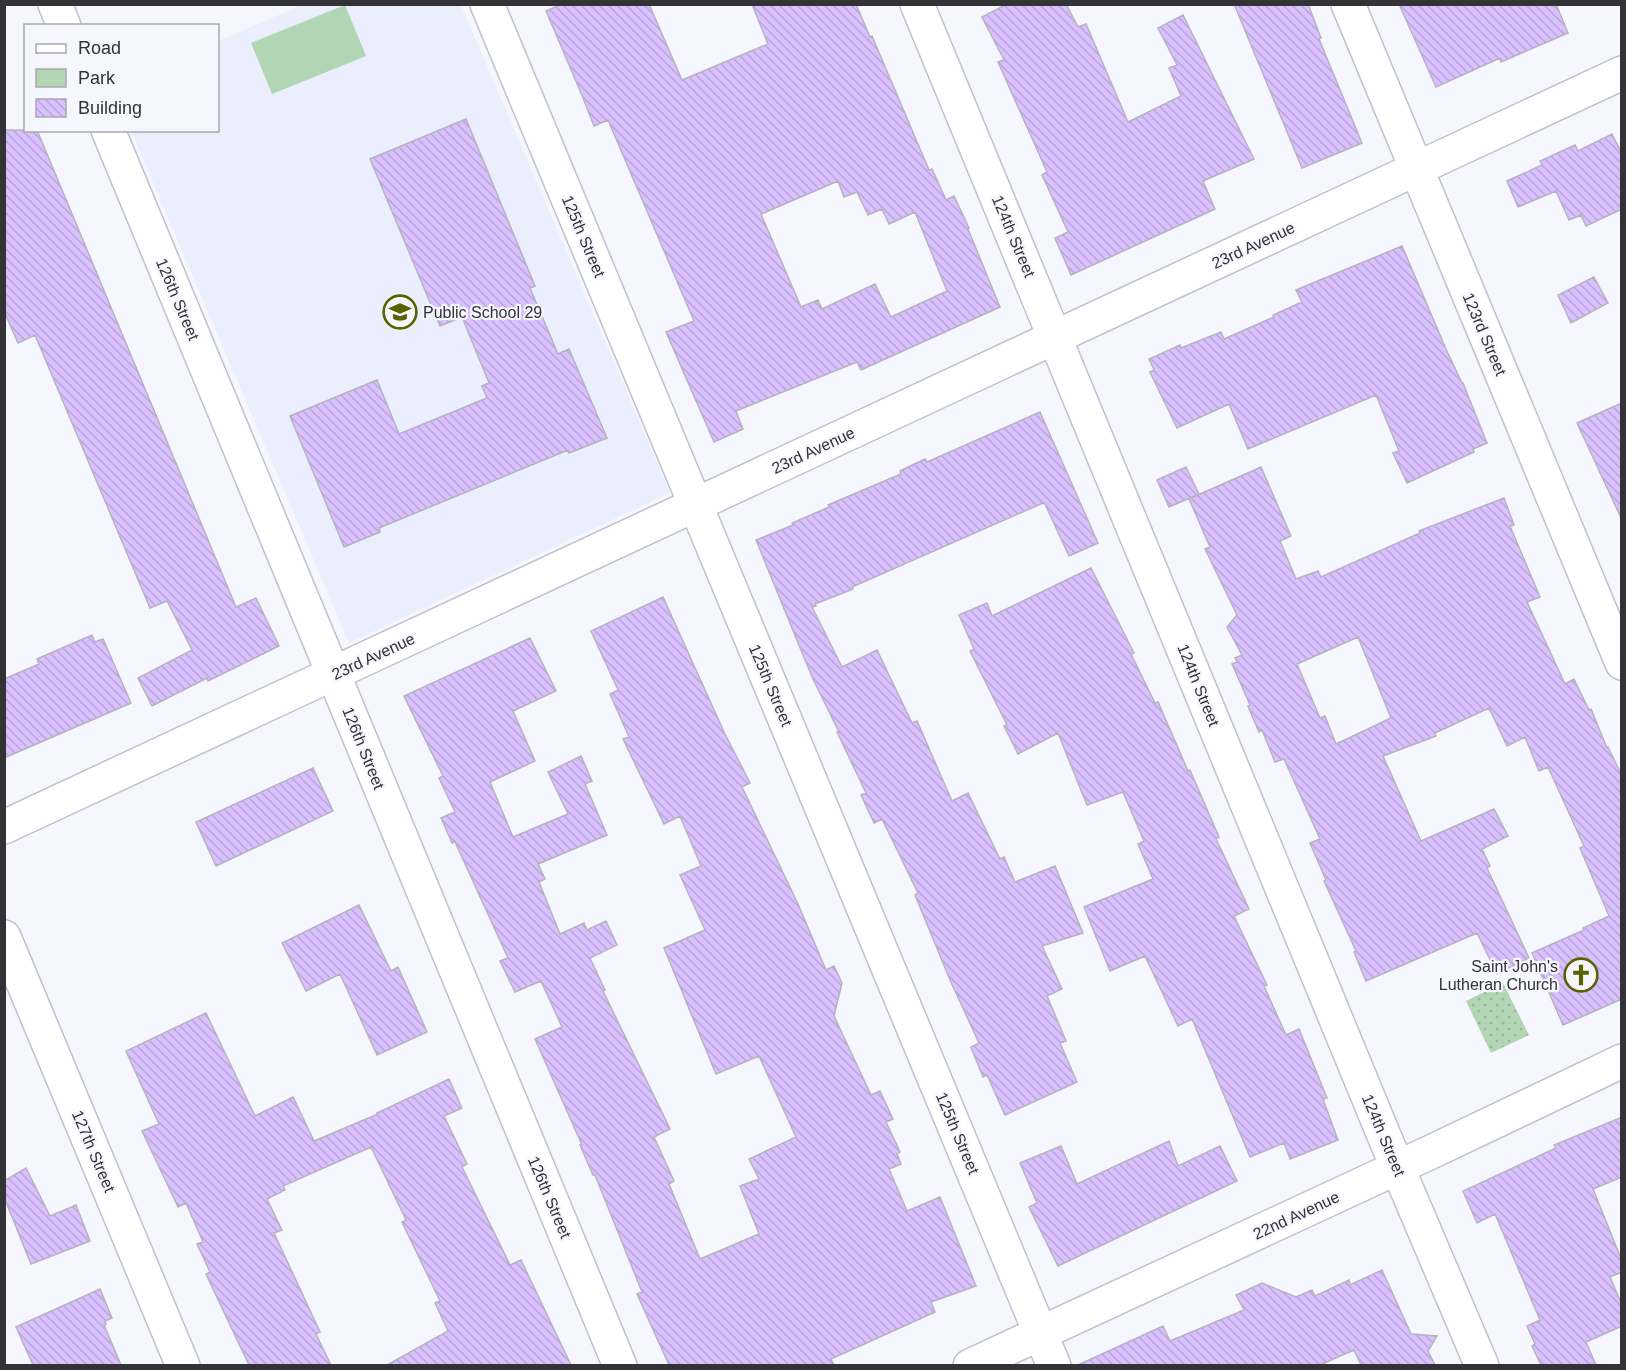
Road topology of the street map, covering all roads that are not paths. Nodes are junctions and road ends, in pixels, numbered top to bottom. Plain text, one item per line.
1 (55, 4) edge
2 (487, 4) edge
3 (917, 4) edge
4 (1348, 4) edge
5 (63, 24) edge
6 (1622, 73) edge
7 (109, 132) edge
8 (1416, 169) junction
9 (1056, 337) junction
10 (696, 505) junction
11 (1622, 663) edge
12 (333, 674) junction
13 (4, 827) edge
14 (4, 938) edge
15 (1622, 1061) edge
16 (1398, 1168) junction
17 (1040, 1332) junction
18 (183, 1365) edge
19 (620, 1365) edge
20 (970, 1365) edge
21 (1054, 1365) edge
22 (1482, 1365) edge

1 - 5 street
2 - 10 street, 125th Street
3 - 9 street, 124th Street
4 - 8 street, 123rd Street
6 - 8 street, 23rd Avenue
7 - 12 street, 126th Street
8 - 9 street, 23rd Avenue
8 - 11 street, 123rd Street
9 - 10 street, 23rd Avenue
9 - 16 street, 124th Street
10 - 12 street, 23rd Avenue
10 - 17 street, 125th Street
12 - 13 street, 23rd Avenue
12 - 19 street, 126th Street
14 - 18 street, 127th Street
15 - 16 street, 22nd Avenue
16 - 17 street, 22nd Avenue
16 - 22 street, 124th Street
17 - 20 street, 22nd Avenue
17 - 21 street, 125th Street

